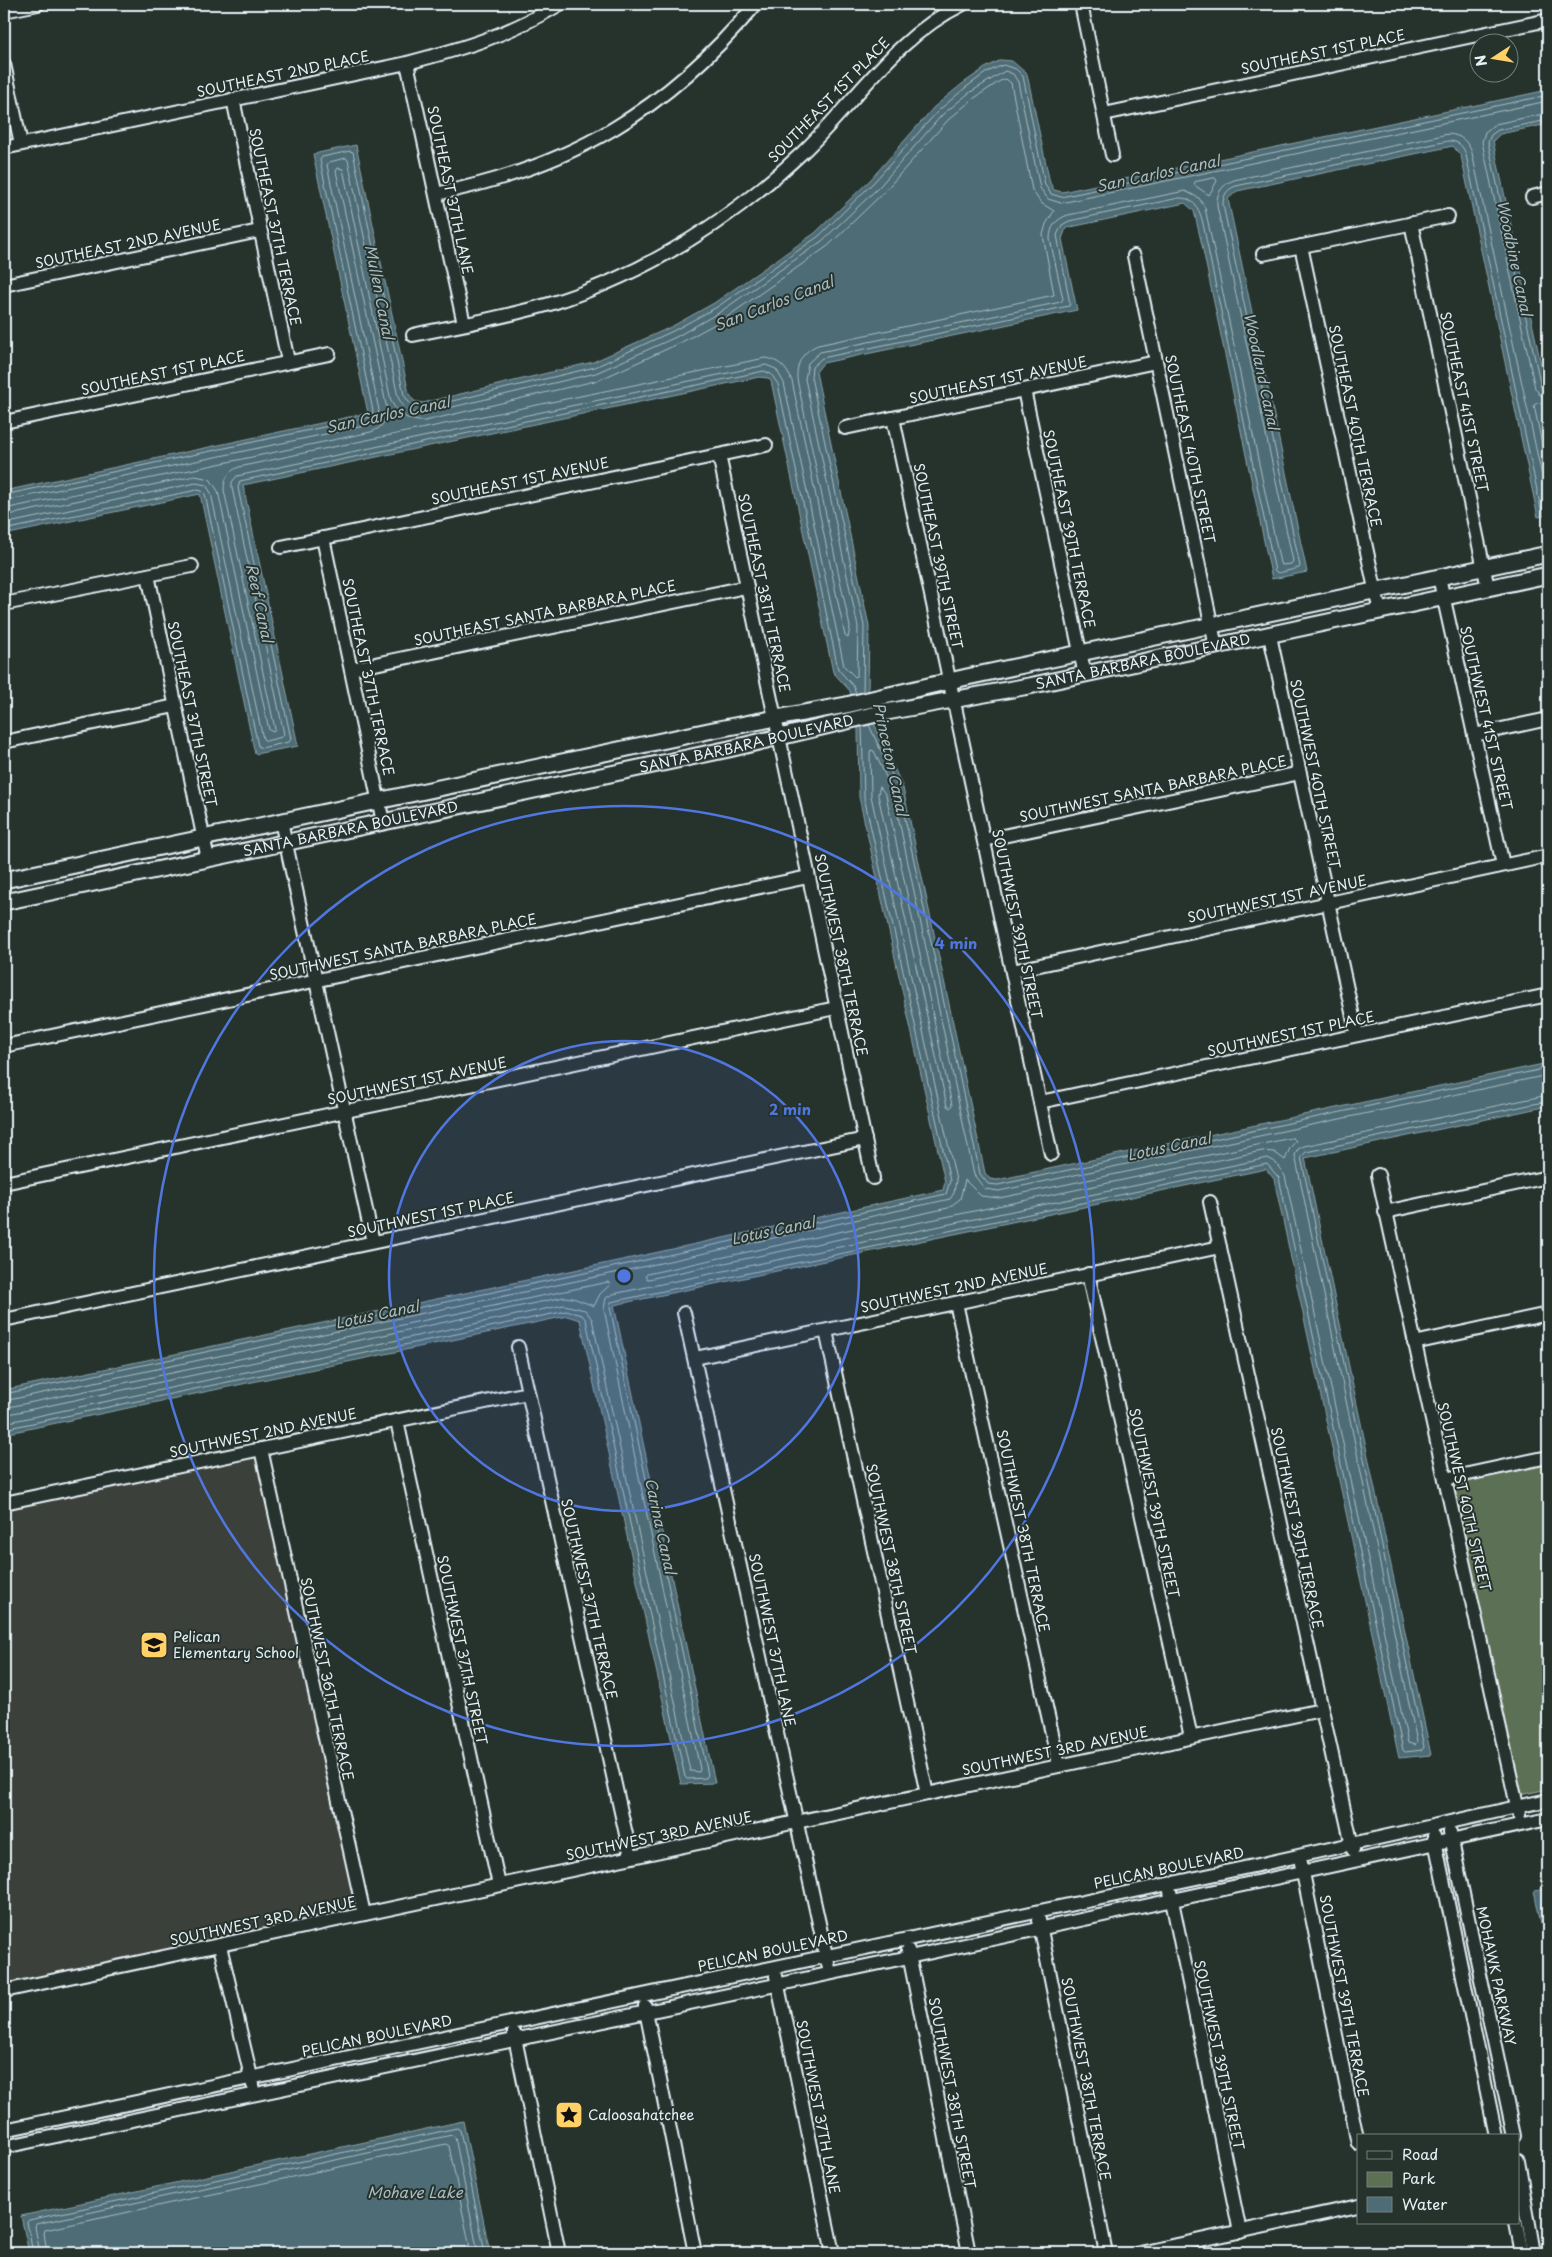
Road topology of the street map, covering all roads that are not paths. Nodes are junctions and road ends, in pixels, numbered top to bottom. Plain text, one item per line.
1 (38, 4) edge
2 (560, 4) edge
3 (756, 4) edge
4 (963, 4) edge
5 (1080, 4) edge
6 (4, 11) edge
7 (1548, 20) edge
8 (408, 63) junction
9 (4, 64) edge
10 (233, 99) junction
11 (1104, 114) junction
12 (21, 144) junction
13 (4, 148) edge
14 (1112, 155) dead end
15 (1548, 193) edge
16 (436, 194) junction
17 (1532, 197) dead end
18 (1448, 216) dead end
19 (1411, 223) junction
20 (259, 231) junction
21 (1301, 246) junction
22 (1264, 254) dead end
23 (1134, 256) dead end
24 (4, 285) edge
25 (464, 324) junction
26 (413, 335) dead end
27 (329, 354) dead end
28 (288, 361) junction
29 (1156, 362) junction
30 (1024, 390) junction
31 (893, 418) junction
32 (4, 422) edge
33 (845, 428) dead end
34 (766, 445) dead end
35 (719, 455) junction
36 (323, 538) junction
37 (281, 547) dead end
38 (1548, 554) edge
39 (192, 566) dead end
40 (1484, 568) junction
41 (148, 575) junction
42 (1548, 575) edge
43 (1439, 577) junction
44 (746, 587) junction
45 (1488, 588) junction
46 (1375, 590) junction
47 (1444, 598) junction
48 (4, 604) edge
49 (1380, 612) junction
50 (1212, 624) junction
51 (1270, 636) junction
52 (1216, 647) junction
53 (1080, 652) junction
54 (351, 669) junction
55 (1085, 675) junction
56 (950, 681) junction
57 (953, 701) junction
58 (175, 706) junction
59 (880, 706) junction
60 (848, 713) junction
61 (775, 718) junction
62 (1548, 719) edge
63 (1474, 735) junction
64 (779, 738) junction
65 (4, 742) edge
66 (564, 761) junction
67 (1300, 773) junction
68 (568, 783) junction
69 (379, 800) junction
70 (281, 820) junction
71 (383, 822) junction
72 (203, 837) junction
73 (984, 840) junction
74 (286, 843) junction
75 (1548, 856) edge
76 (208, 859) junction
77 (1503, 866) junction
78 (808, 877) junction
79 (4, 880) edge
80 (5, 897) edge
81 (1328, 903) junction
82 (1012, 971) junction
83 (316, 980) junction
84 (1548, 995) edge
85 (836, 1008) junction
86 (1357, 1035) junction
87 (4, 1046) edge
88 (1040, 1102) junction
89 (344, 1111) junction
90 (865, 1139) junction
91 (1051, 1154) dead end
92 (1378, 1175) dead end
93 (1548, 1177) edge
94 (873, 1178) dead end
95 (4, 1183) edge
96 (1210, 1202) dead end
97 (1385, 1212) junction
98 (373, 1242) junction
99 (1220, 1247) junction
100 (1088, 1274) junction
101 (956, 1302) junction
102 (684, 1313) dead end
103 (1548, 1314) edge
104 (4, 1320) edge
105 (826, 1331) junction
106 (1414, 1344) junction
107 (518, 1347) dead end
108 (695, 1358) junction
109 (528, 1393) junction
110 (397, 1421) junction
111 (261, 1449) junction
112 (1548, 1457) edge
113 (1445, 1479) junction
114 (4, 1503) edge
115 (1321, 1710) junction
116 (1191, 1737) junction
117 (1059, 1766) junction
118 (927, 1794) junction
119 (1548, 1800) edge
120 (1518, 1807) junction
121 (1548, 1819) edge
122 (796, 1822) junction
123 (1448, 1822) junction
124 (1522, 1824) junction
125 (1432, 1826) junction
126 (1452, 1840) junction
127 (1436, 1843) junction
128 (1351, 1844) junction
129 (1300, 1855) junction
130 (631, 1857) junction
131 (1355, 1860) junction
132 (1303, 1871) junction
133 (1168, 1884) junction
134 (499, 1885) junction
135 (1171, 1900) junction
136 (1037, 1910) junction
137 (364, 1914) junction
138 (1041, 1928) junction
139 (906, 1939) junction
140 (220, 1946) junction
141 (826, 1955) junction
142 (909, 1957) junction
143 (774, 1967) junction
144 (830, 1973) junction
145 (778, 1984) junction
146 (4, 1991) edge
147 (642, 1995) junction
148 (646, 2013) junction
149 (512, 2023) junction
150 (516, 2040) junction
151 (251, 2078) junction
152 (256, 2095) junction
153 (4, 2130) edge
154 (1496, 2134) edge
155 (1514, 2134) edge
156 (1357, 2138) edge
157 (4, 2147) edge
158 (1520, 2173) edge
159 (1357, 2206) edge
160 (1516, 2224) edge
161 (1240, 2232) junction
162 (559, 2253) edge
163 (695, 2253) edge
164 (832, 2253) edge
165 (970, 2253) edge
166 (1106, 2253) edge
167 (1140, 2253) edge
168 (1522, 2253) edge
169 (1534, 2253) edge

1 - 6 street
2 - 8 street, SOUTHEAST 2ND PLACE
3 - 16 street
4 - 25 street, SOUTHEAST 1ST PLACE
5 - 11 street
7 - 11 street, SOUTHEAST 1ST PLACE
8 - 10 street, SOUTHEAST 2ND PLACE
8 - 16 street, SOUTHEAST 37TH LANE
9 - 12 street
10 - 12 street, SOUTHEAST 2ND PLACE
10 - 20 street, SOUTHEAST 37TH TERRACE
11 - 14 street
12 - 13 street, SOUTHEAST 2ND PLACE
15 - 17 street
16 - 25 street, SOUTHEAST 37TH LANE
18 - 19 street
19 - 21 street
19 - 40 street, SOUTHEAST 41ST STREET
20 - 24 street, SOUTHEAST 2ND AVENUE
20 - 28 street, SOUTHEAST 37TH TERRACE
21 - 22 street
21 - 46 street, SOUTHEAST 40TH TERRACE
23 - 29 street, SOUTHEAST 40TH STREET
25 - 26 street, SOUTHEAST 1ST PLACE
27 - 28 street, SOUTHEAST 1ST PLACE
28 - 32 street, SOUTHEAST 1ST PLACE
29 - 30 street, SOUTHEAST 1ST AVENUE
29 - 50 street, SOUTHEAST 40TH STREET
30 - 31 street, SOUTHEAST 1ST AVENUE
30 - 53 street, SOUTHEAST 39TH TERRACE
31 - 33 street, SOUTHEAST 1ST AVENUE
31 - 56 street, SOUTHEAST 39TH STREET
34 - 35 street, SOUTHEAST 1ST AVENUE
35 - 36 street, SOUTHEAST 1ST AVENUE
35 - 44 street, SOUTHEAST 38TH TERRACE
36 - 37 street, SOUTHEAST 1ST AVENUE
36 - 54 street, SOUTHEAST 37TH TERRACE
38 - 40 main road, SANTA BARBARA BOULEVARD
39 - 41 street
40 - 43 main road, SANTA BARBARA BOULEVARD
40 - 45 street, SOUTHEAST 41ST STREET
41 - 48 street
41 - 58 street, SOUTHEAST 37TH STREET
42 - 45 main road, SANTA BARBARA BOULEVARD
43 - 46 main road, SANTA BARBARA BOULEVARD
43 - 47 street, SOUTHWEST 41ST STREET
44 - 54 street, SOUTHEAST SANTA BARBARA PLACE
44 - 61 street, SOUTHEAST 38TH TERRACE
45 - 47 main road, SANTA BARBARA BOULEVARD
46 - 49 street, SOUTHEAST 40TH TERRACE
46 - 50 main road, SANTA BARBARA BOULEVARD
47 - 49 main road, SANTA BARBARA BOULEVARD
47 - 63 street, SOUTHWEST 41ST STREET
49 - 51 main road, SANTA BARBARA BOULEVARD
50 - 52 street, SOUTHEAST 40TH STREET
50 - 53 main road, SANTA BARBARA BOULEVARD
51 - 52 main road, SANTA BARBARA BOULEVARD
51 - 67 street, SOUTHWEST 40TH STREET
52 - 55 main road, SANTA BARBARA BOULEVARD
53 - 55 street, SOUTHEAST 39TH TERRACE
53 - 56 main road, SANTA BARBARA BOULEVARD
54 - 69 street, SOUTHEAST 37TH TERRACE
55 - 57 main road, SANTA BARBARA BOULEVARD
56 - 57 street, SOUTHEAST 39TH STREET
56 - 59 main road, SANTA BARBARA BOULEVARD
57 - 59 main road, SANTA BARBARA BOULEVARD
57 - 73 street, SOUTHWEST 39TH STREET
58 - 65 street
58 - 72 street, SOUTHEAST 37TH STREET
59 - 60 main road, SANTA BARBARA BOULEVARD
60 - 61 main road, SANTA BARBARA BOULEVARD
60 - 64 main road, SANTA BARBARA BOULEVARD
61 - 64 street, SOUTHEAST 38TH TERRACE
61 - 66 main road, SANTA BARBARA BOULEVARD
62 - 63 street
63 - 77 street, SOUTHWEST 41ST STREET
64 - 68 main road, SANTA BARBARA BOULEVARD
64 - 78 street, SOUTHWEST 38TH TERRACE
66 - 68 main road
66 - 69 main road, SANTA BARBARA BOULEVARD
67 - 73 street, SOUTHWEST SANTA BARBARA PLACE
67 - 81 street, SOUTHWEST 40TH STREET
68 - 71 main road, SANTA BARBARA BOULEVARD
69 - 70 main road, SANTA BARBARA BOULEVARD
69 - 71 street, SOUTHEAST 37TH TERRACE
70 - 72 main road, SANTA BARBARA BOULEVARD
70 - 74 street
71 - 74 main road, SANTA BARBARA BOULEVARD
72 - 76 street, SOUTHEAST 37TH STREET
72 - 79 main road, SANTA BARBARA BOULEVARD
73 - 82 street, SOUTHWEST 39TH STREET
74 - 76 main road, SANTA BARBARA BOULEVARD
74 - 83 street
75 - 77 street, SOUTHWEST 1ST AVENUE
76 - 80 main road, SANTA BARBARA BOULEVARD
77 - 81 street, SOUTHWEST 1ST AVENUE
78 - 83 street, SOUTHWEST SANTA BARBARA PLACE
78 - 85 street, SOUTHWEST 38TH TERRACE
81 - 82 street, SOUTHWEST 1ST AVENUE
81 - 86 street, SOUTHWEST 40TH STREET
82 - 88 street, SOUTHWEST 39TH STREET
83 - 87 street, SOUTHWEST SANTA BARBARA PLACE
83 - 89 street
84 - 86 street, SOUTHWEST 1ST PLACE
85 - 89 street, SOUTHWEST 1ST AVENUE
85 - 90 street, SOUTHWEST 38TH TERRACE
86 - 88 street, SOUTHWEST 1ST PLACE
88 - 91 street, SOUTHWEST 39TH STREET
89 - 95 street, SOUTHWEST 1ST AVENUE
89 - 98 street
90 - 94 street, SOUTHWEST 38TH TERRACE
90 - 98 street, SOUTHWEST 1ST PLACE
92 - 97 street, SOUTHWEST 40TH STREET
93 - 97 street
96 - 99 street, SOUTHWEST 39TH TERRACE
97 - 106 street, SOUTHWEST 40TH STREET
98 - 104 street, SOUTHWEST 1ST PLACE
99 - 100 street, SOUTHWEST 2ND AVENUE
99 - 115 street, SOUTHWEST 39TH TERRACE
100 - 101 street, SOUTHWEST 2ND AVENUE
100 - 116 street, SOUTHWEST 39TH STREET
101 - 105 street, SOUTHWEST 2ND AVENUE
101 - 117 street, SOUTHWEST 38TH TERRACE
102 - 108 street, SOUTHWEST 37TH LANE
103 - 106 street
105 - 108 street, SOUTHWEST 2ND AVENUE
105 - 118 street, SOUTHWEST 38TH STREET
106 - 113 street, SOUTHWEST 40TH STREET
107 - 109 street, SOUTHWEST 37TH TERRACE
108 - 122 street, SOUTHWEST 37TH LANE
109 - 110 street, SOUTHWEST 2ND AVENUE
109 - 130 street, SOUTHWEST 37TH TERRACE
110 - 111 street, SOUTHWEST 2ND AVENUE
110 - 134 street, SOUTHWEST 37TH STREET
111 - 114 street, SOUTHWEST 2ND AVENUE
111 - 137 street, SOUTHWEST 36TH TERRACE
112 - 113 street
113 - 120 street, SOUTHWEST 40TH STREET
115 - 116 street, SOUTHWEST 3RD AVENUE
115 - 128 street, SOUTHWEST 39TH TERRACE
116 - 117 street, SOUTHWEST 3RD AVENUE
117 - 118 street, SOUTHWEST 3RD AVENUE
118 - 122 street, SOUTHWEST 3RD AVENUE
119 - 120 street, PELICAN BOULEVARD
120 - 123 street, PELICAN BOULEVARD
120 - 124 street, SOUTHWEST 40TH STREET
121 - 124 street
122 - 130 street, SOUTHWEST 3RD AVENUE
122 - 141 street, SOUTHWEST 37TH LANE
123 - 125 street, PELICAN BOULEVARD
123 - 126 street, MOHAWK PARKWAY
124 - 126 street
125 - 127 street
125 - 128 street, PELICAN BOULEVARD
126 - 127 street
126 - 155 street, MOHAWK PARKWAY
127 - 131 street
127 - 154 street
128 - 129 street, PELICAN BOULEVARD
128 - 131 street, SOUTHWEST 39TH TERRACE
129 - 132 street, SOUTHWEST 39TH TERRACE
129 - 133 street, PELICAN BOULEVARD
130 - 134 street, SOUTHWEST 3RD AVENUE
131 - 132 street
132 - 135 street
132 - 156 street, SOUTHWEST 39TH TERRACE
133 - 135 street, SOUTHWEST 39TH STREET
133 - 136 street, PELICAN BOULEVARD
134 - 137 street, SOUTHWEST 3RD AVENUE
135 - 138 street
135 - 161 street, SOUTHWEST 39TH STREET
136 - 138 street, SOUTHWEST 38TH TERRACE
136 - 139 street, PELICAN BOULEVARD
137 - 140 street, SOUTHWEST 3RD AVENUE
138 - 142 street
138 - 166 street, SOUTHWEST 38TH TERRACE
139 - 141 street, PELICAN BOULEVARD
139 - 142 street, SOUTHWEST 38TH STREET
140 - 146 street, SOUTHWEST 3RD AVENUE
140 - 151 street
141 - 143 street, PELICAN BOULEVARD
141 - 144 street, SOUTHWEST 37TH LANE
142 - 144 street
142 - 165 street, SOUTHWEST 38TH STREET
143 - 145 street, SOUTHWEST 37TH LANE
143 - 147 street, PELICAN BOULEVARD
144 - 145 street
145 - 148 street
145 - 164 street, SOUTHWEST 37TH LANE
147 - 148 street
147 - 149 street, PELICAN BOULEVARD
148 - 150 street
148 - 163 street
149 - 150 street
149 - 151 street, PELICAN BOULEVARD
150 - 152 street
150 - 162 street
151 - 152 street
151 - 153 street, PELICAN BOULEVARD
152 - 157 street
158 - 169 street
159 - 161 street
160 - 168 street
161 - 167 street

